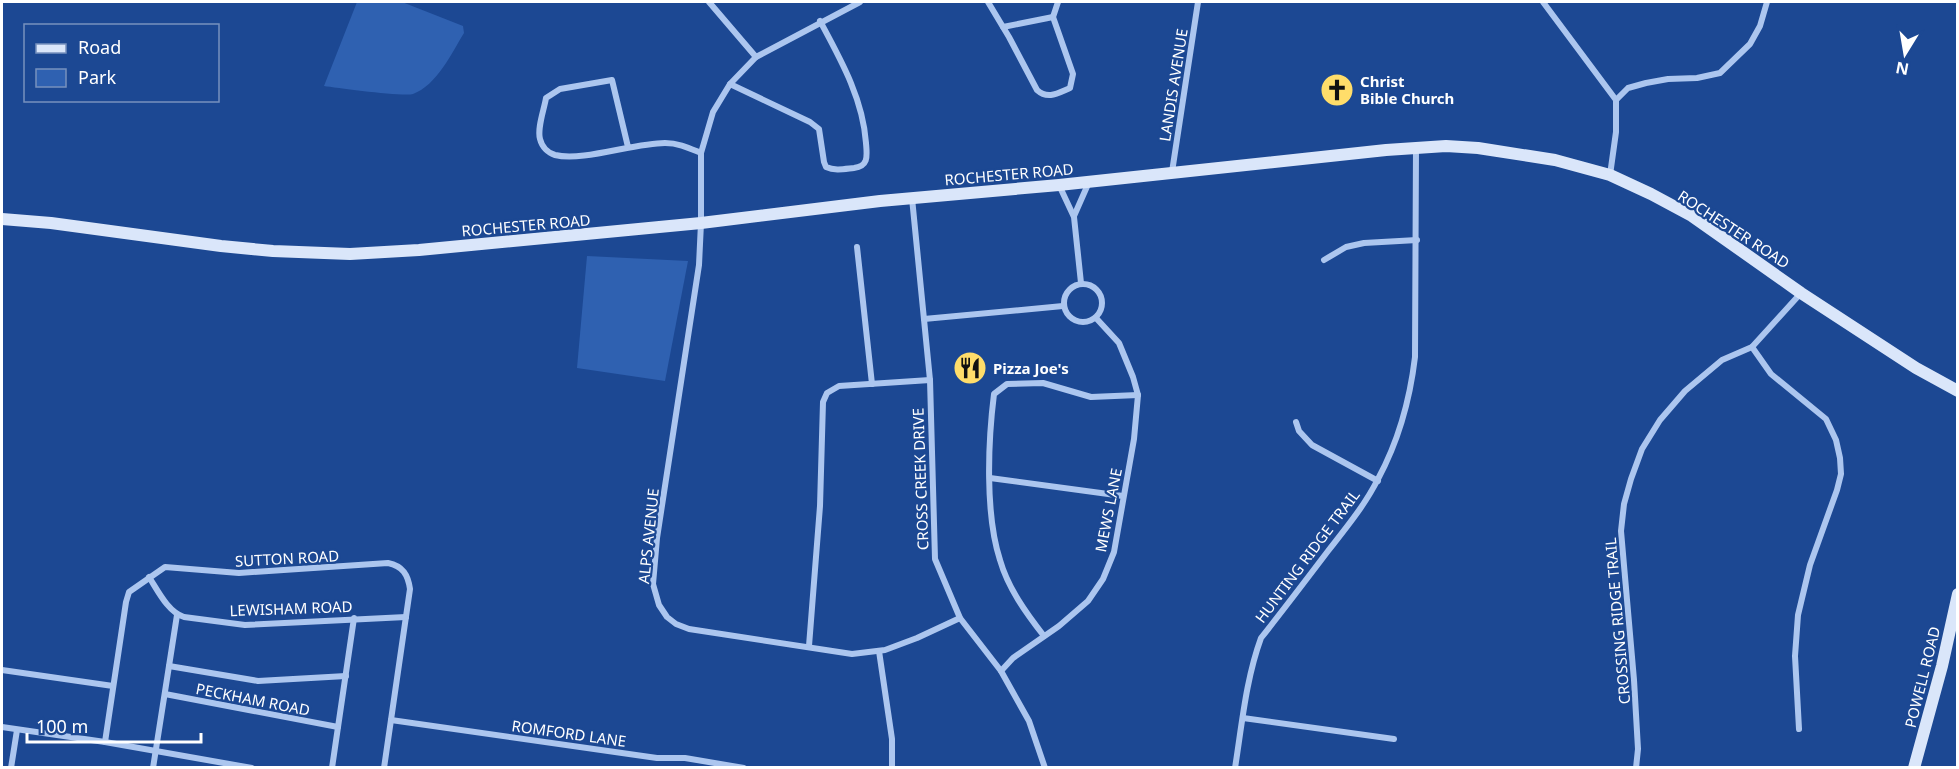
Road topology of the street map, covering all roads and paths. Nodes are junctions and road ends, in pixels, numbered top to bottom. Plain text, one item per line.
1 (709, 2) edge
2 (860, 2) edge
3 (988, 2) edge
4 (1058, 2) edge
5 (1198, 2) edge
6 (1543, 2) edge
7 (1767, 2) edge
8 (1053, 17) junction
9 (820, 21) junction
10 (1003, 27) junction
11 (756, 57) junction
12 (730, 84) junction
13 (1616, 100) junction
14 (628, 147) junction
15 (1416, 148) junction
16 (701, 153) junction
17 (1172, 172) junction
18 (1610, 176) junction
19 (1089, 182) junction
20 (1059, 185) junction
21 (912, 198) junction
22 (1074, 217) junction
23 (2, 219) edge
24 (701, 223) junction
25 (1417, 240) junction
26 (857, 247) dead end
27 (1324, 260) dead end
28 (1082, 283) junction
29 (1801, 293) junction
30 (1063, 306) junction
31 (1096, 318) junction
32 (924, 319) junction
33 (1752, 347) junction
34 (930, 380) junction
35 (872, 384) junction
36 (1958, 391) edge
37 (1138, 395) junction
38 (1296, 422) dead end
39 (990, 478) junction
40 (1378, 481) junction
41 (1123, 496) junction
42 (149, 577) junction
43 (1958, 594) edge
44 (177, 615) junction
45 (406, 616) junction
46 (354, 618) junction
47 (960, 618) junction
48 (1044, 636) junction
49 (809, 646) junction
50 (879, 651) junction
51 (169, 666) junction
52 (2, 670) edge
53 (1001, 671) junction
54 (346, 676) junction
55 (113, 686) junction
56 (165, 694) junction
57 (1243, 718) junction
58 (391, 720) junction
59 (338, 727) junction
60 (2, 728) edge
61 (1799, 729) dead end
62 (17, 730) junction
63 (1394, 739) dead end
64 (105, 742) junction
65 (156, 751) junction
66 (657, 758) junction
67 (222, 765) edge
68 (11, 768) edge
69 (153, 768) edge
70 (252, 768) edge
71 (332, 768) edge
72 (384, 768) edge
73 (656, 768) edge
74 (744, 768) edge
75 (892, 768) edge
76 (1045, 768) edge
77 (1234, 768) edge
78 (1636, 768) edge
79 (1914, 768) edge

1 - 11 street
2 - 9 street, ALPS AVENUE
3 - 10 street
4 - 8 street
5 - 17 street, LANDIS AVENUE
6 - 13 street
7 - 13 street
8 - 10 street
8 - 10 street
9 - 11 street, ALPS AVENUE
9 - 12 street
11 - 12 street, ALPS AVENUE
12 - 16 street, ALPS AVENUE
13 - 18 street
14 - 14 street
14 - 16 street
15 - 17 street, ROCHESTER ROAD
15 - 18 street, ROCHESTER ROAD
15 - 25 street, HUNTING RIDGE TRAIL
16 - 24 street, ALPS AVENUE
17 - 19 street, ROCHESTER ROAD
18 - 29 street, ROCHESTER ROAD
19 - 20 street, ROCHESTER ROAD
19 - 22 street
20 - 21 street, ROCHESTER ROAD
20 - 22 street
21 - 24 street, ROCHESTER ROAD
21 - 32 street, CROSS CREEK DRIVE
22 - 28 street
23 - 24 street, ROCHESTER ROAD
24 - 49 street, ALPS AVENUE
25 - 27 street
25 - 40 street, HUNTING RIDGE TRAIL
26 - 35 street
28 - 30 street
28 - 31 street
29 - 33 street, CROSSING RIDGE TRAIL
29 - 36 street, ROCHESTER ROAD
30 - 31 street
30 - 32 street
31 - 37 street, MEWS LANE
32 - 34 street, CROSS CREEK DRIVE
33 - 61 street
33 - 78 street, CROSSING RIDGE TRAIL
34 - 35 street
34 - 47 street, CROSS CREEK DRIVE
35 - 49 street
37 - 39 street
37 - 41 street, MEWS LANE
38 - 40 street
39 - 41 street
39 - 48 street
40 - 57 street, HUNTING RIDGE TRAIL
41 - 48 street, MEWS LANE
42 - 44 street
42 - 45 street, SUTTON ROAD
42 - 55 street, SUTTON ROAD
43 - 79 street, POWELL ROAD
44 - 46 street, LEWISHAM ROAD
44 - 51 street
45 - 46 street, LEWISHAM ROAD
45 - 58 street, SUTTON ROAD
46 - 54 street
47 - 50 street, ALPS AVENUE
47 - 53 street, CROSS CREEK DRIVE
48 - 53 street, MEWS LANE
49 - 50 street, ALPS AVENUE
50 - 75 street
51 - 54 street
51 - 56 street
52 - 55 street
53 - 76 street, CROSS CREEK DRIVE
54 - 59 street
55 - 64 street, SUTTON ROAD
56 - 59 street, PECKHAM ROAD
56 - 65 street
57 - 63 street
57 - 77 street, HUNTING RIDGE TRAIL
58 - 66 street, ROMFORD LANE
58 - 72 street, SUTTON ROAD
59 - 71 street
60 - 62 street
62 - 64 street
62 - 68 street
64 - 65 street
65 - 67 street
65 - 69 street
66 - 73 street
66 - 74 street, ROMFORD LANE
67 - 70 street

